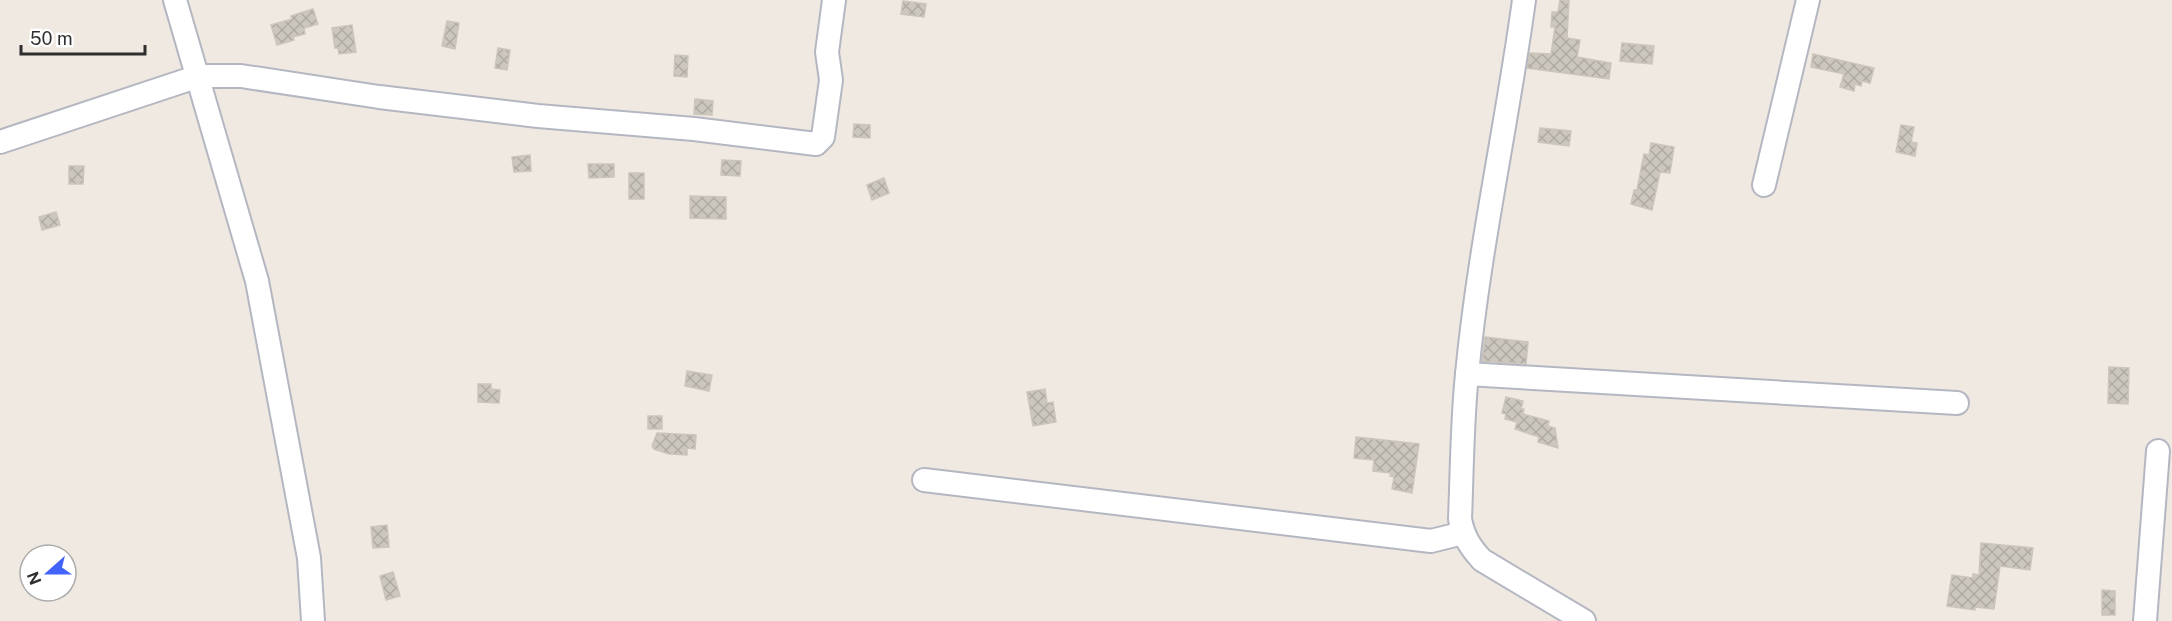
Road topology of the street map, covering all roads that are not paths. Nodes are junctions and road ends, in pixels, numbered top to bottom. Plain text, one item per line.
1 (175, 0) edge
2 (834, 0) edge
3 (1524, 0) edge
4 (1808, 0) edge
5 (198, 76) junction
6 (0, 142) edge
7 (1764, 185) dead end
8 (1467, 374) junction
9 (1957, 403) dead end
10 (2158, 451) dead end
11 (924, 480) dead end
12 (1463, 533) junction
13 (313, 621) edge
14 (1584, 621) edge
15 (2145, 621) edge

1 - 5 street
2 - 5 street
3 - 8 street
4 - 7 street
5 - 6 street
5 - 13 street
8 - 9 street
8 - 12 street
10 - 15 street
11 - 12 street
12 - 14 street

